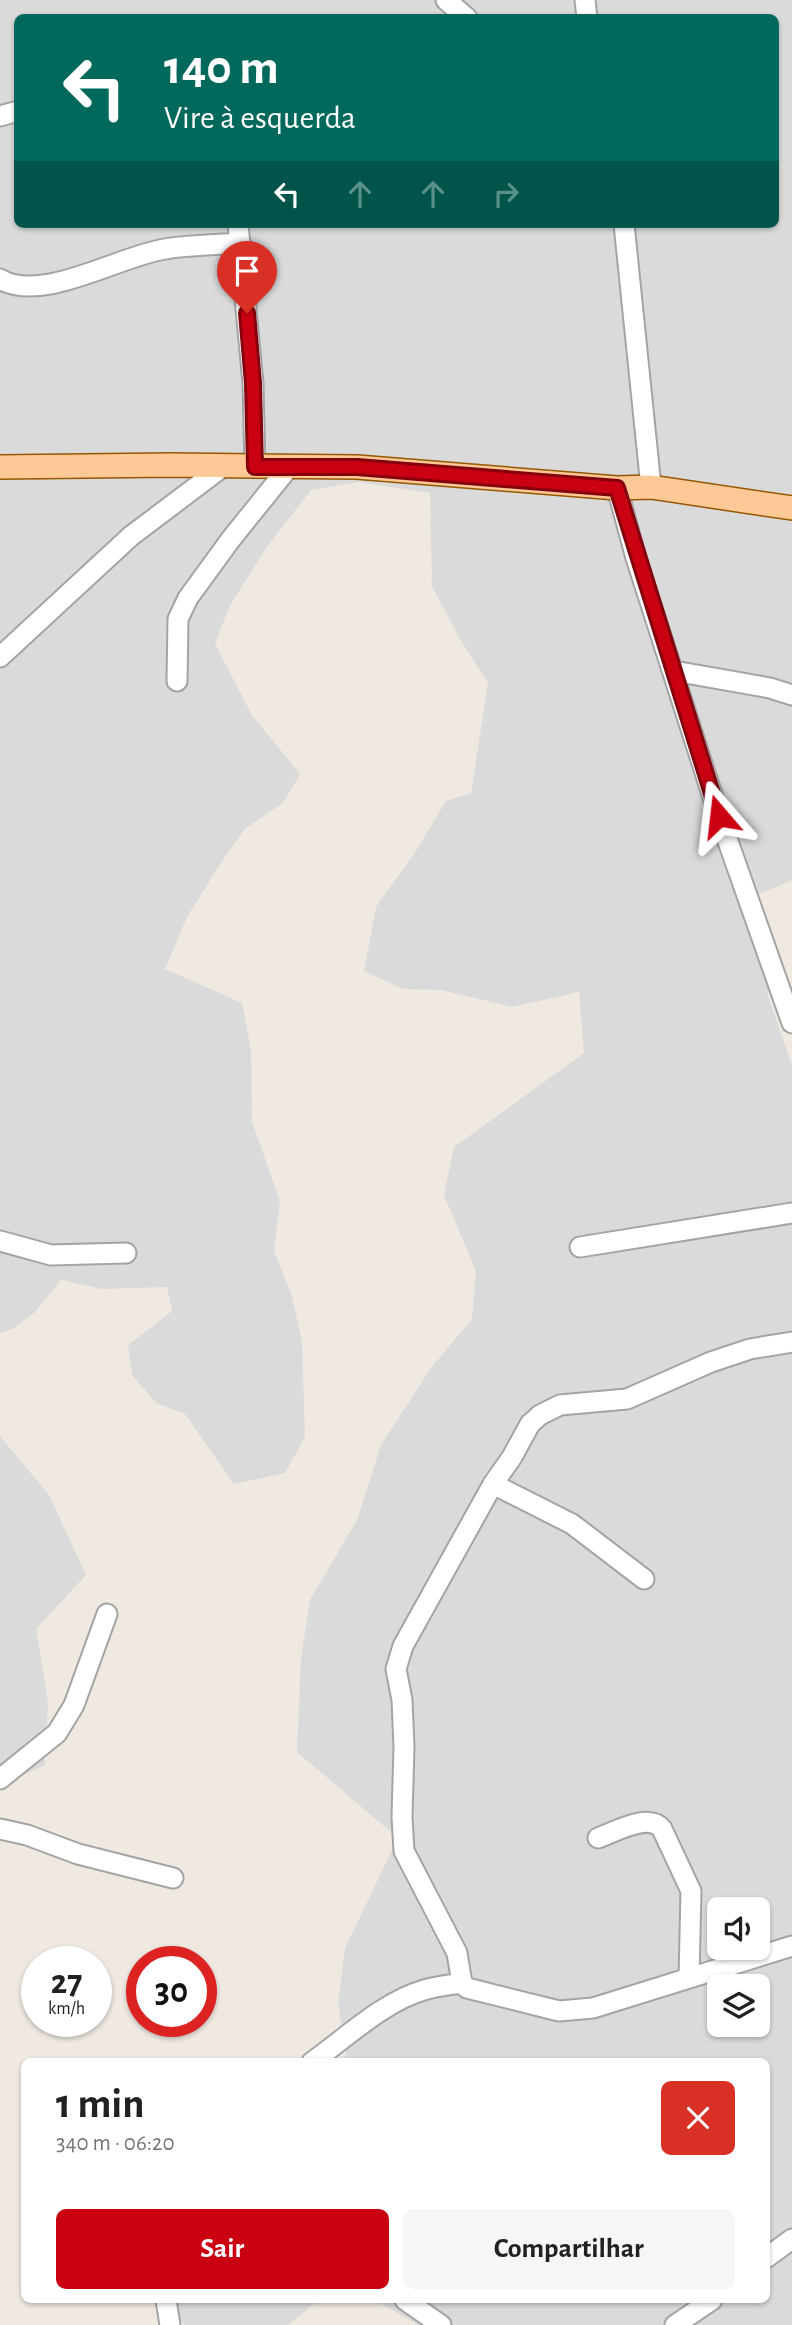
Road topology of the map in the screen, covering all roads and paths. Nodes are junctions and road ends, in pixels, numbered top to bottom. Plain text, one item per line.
1 (446, 0) edge
2 (462, 14) edge
3 (624, 228) edge
4 (239, 233) edge
5 (0, 279) edge
6 (225, 465) junction
7 (0, 467) edge
8 (255, 467) junction
9 (289, 467) junction
10 (650, 487) junction
11 (617, 488) junction
12 (792, 508) edge
13 (0, 657) edge
14 (674, 671) junction
15 (177, 681) dead end
16 (792, 695) edge
17 (788, 1002) edge
18 (792, 1023) edge
19 (792, 1213) edge
20 (0, 1241) edge
21 (580, 1247) dead end
22 (126, 1254) dead end
23 (792, 1342) edge
24 (493, 1484) junction
25 (644, 1579) dead end
26 (107, 1614) dead end
27 (0, 1779) edge
28 (0, 1829) edge
29 (598, 1838) dead end
30 (173, 1878) dead end
31 (792, 1946) edge
32 (689, 1978) junction
33 (462, 1983) junction
34 (318, 2058) edge
35 (792, 2239) edge
36 (770, 2255) edge
37 (166, 2303) edge
38 (409, 2303) edge
39 (708, 2303) edge
40 (435, 2323) edge
41 (170, 2325) edge
42 (675, 2325) edge

1 - 2 street
3 - 10 street
4 - 5 street
4 - 8 street
6 - 7 main road
6 - 8 main road
6 - 13 street
8 - 9 main road
9 - 11 main road
9 - 15 street
10 - 11 main road
10 - 12 main road
11 - 14 street
14 - 16 street
14 - 17 street
17 - 18 street
19 - 21 street
20 - 22 street
23 - 24 street
24 - 25 street
24 - 33 street
26 - 27 street
28 - 30 street
29 - 32 street
31 - 32 street
32 - 33 street
33 - 34 street
35 - 36 street
37 - 41 street
38 - 40 street
39 - 42 street

